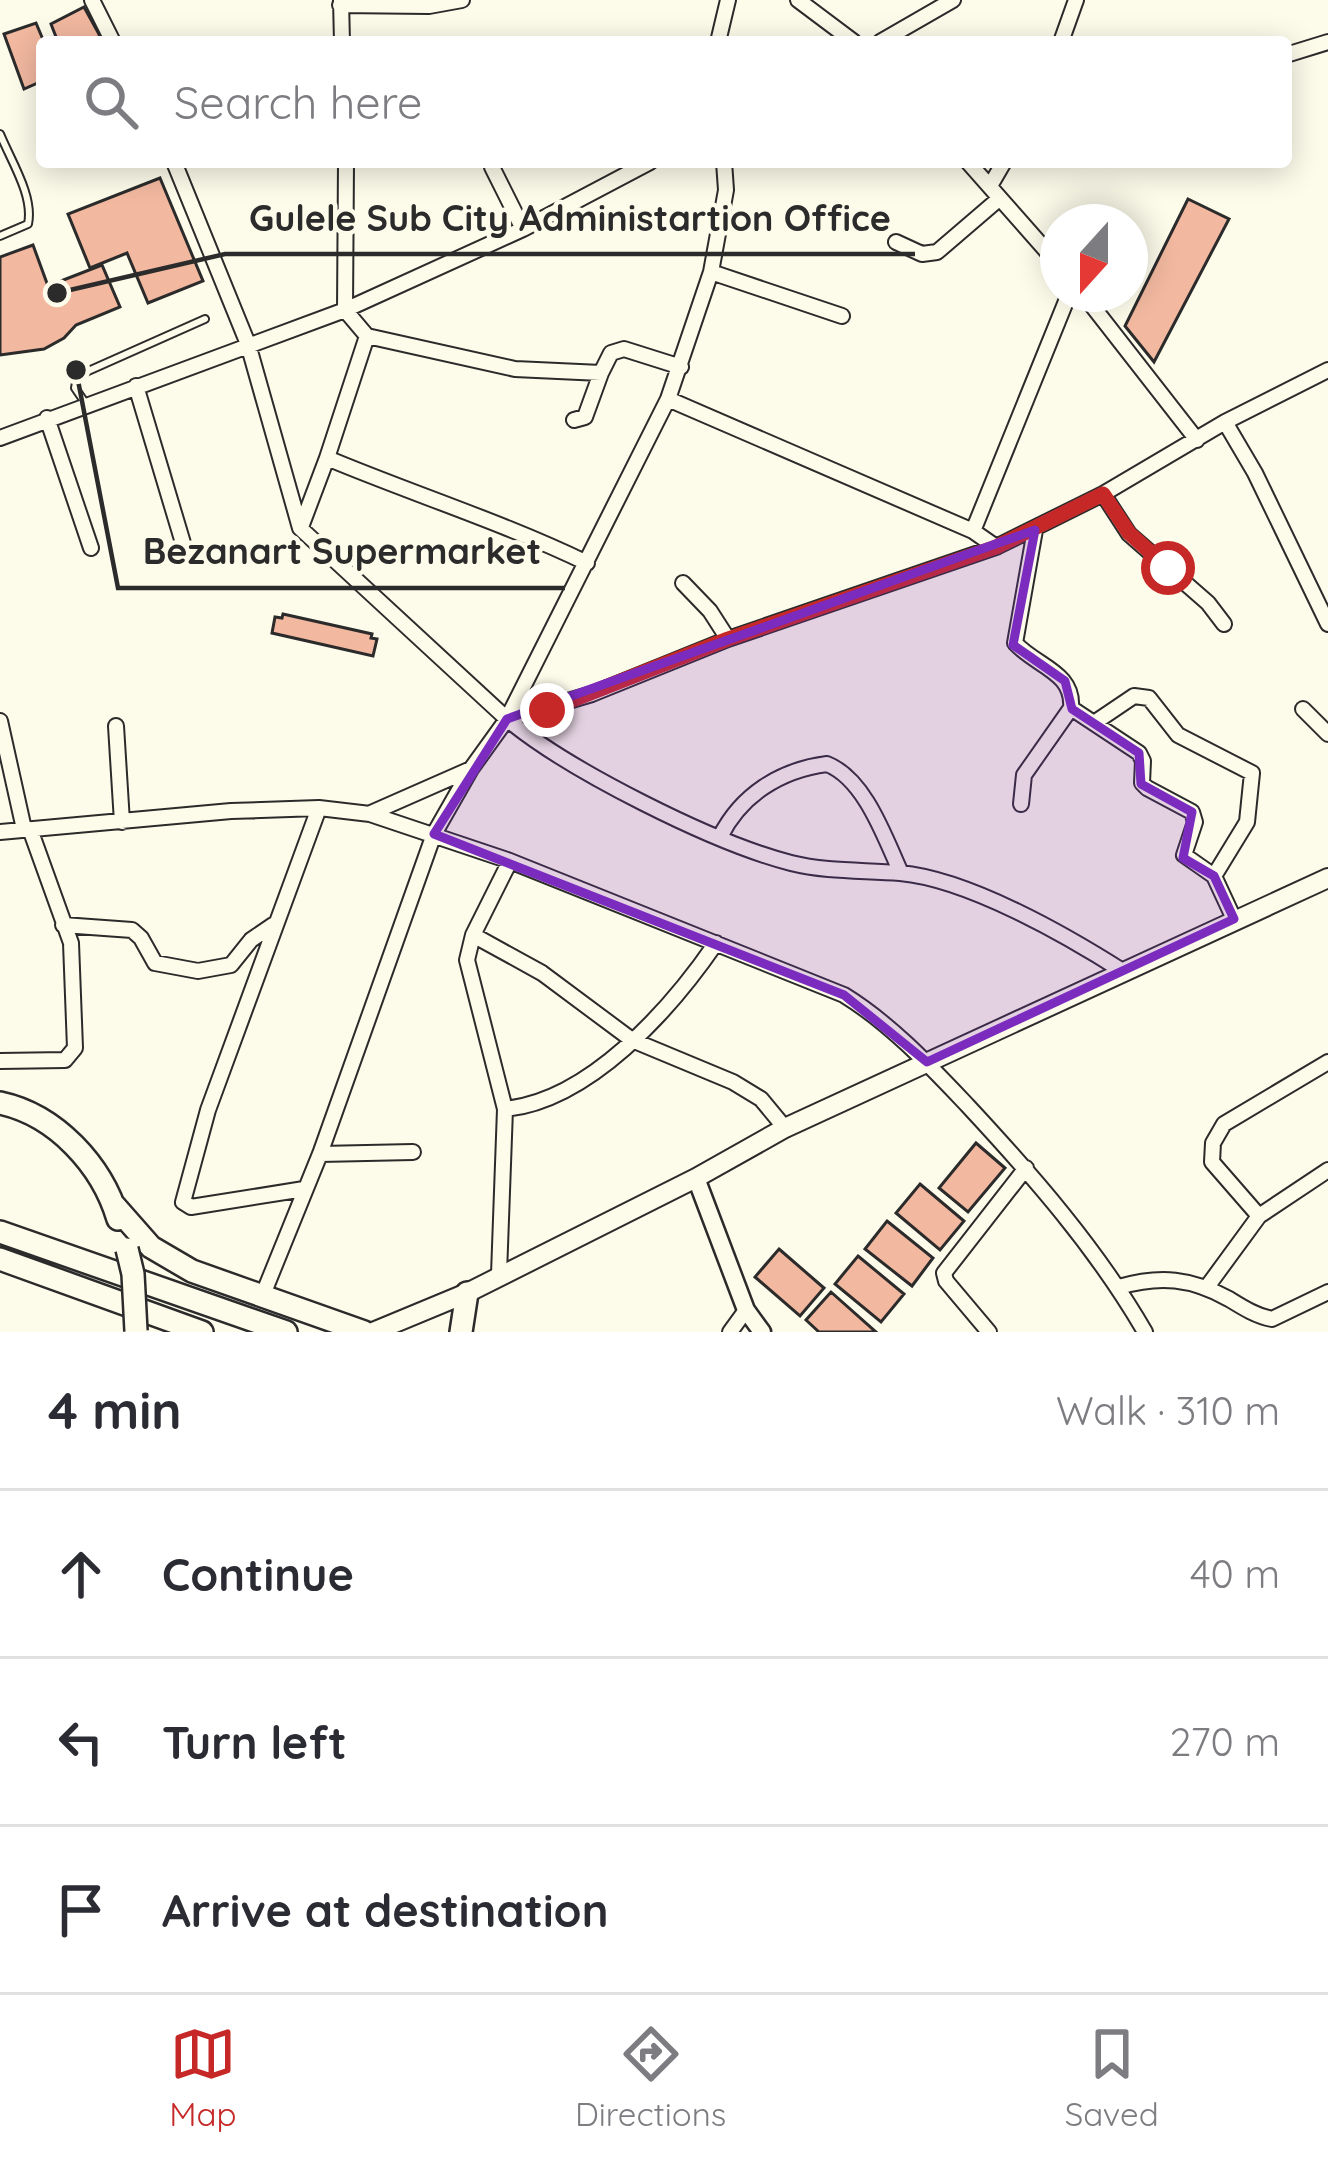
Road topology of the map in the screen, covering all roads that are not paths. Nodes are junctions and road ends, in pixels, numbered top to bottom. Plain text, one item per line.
1 (92, 0) edge
2 (462, 0) edge
3 (728, 0) edge
4 (798, 0) edge
5 (952, 0) edge
6 (1076, 0) edge
7 (340, 3) edge
8 (110, 36) edge
9 (342, 36) edge
10 (719, 36) edge
11 (846, 36) edge
12 (890, 36) edge
13 (1062, 36) edge
14 (1328, 42) edge
15 (1292, 53) edge
16 (0, 134) edge
17 (176, 168) edge
18 (346, 168) edge
19 (493, 168) edge
20 (639, 168) edge
21 (724, 168) edge
22 (973, 168) edge
23 (1002, 168) edge
24 (995, 192) junction
25 (523, 229) junction
26 (0, 236) edge
27 (896, 242) dead end
28 (1040, 243) edge
29 (711, 272) junction
30 (345, 310) junction
31 (1062, 312) edge
32 (1097, 312) edge
33 (842, 316) dead end
34 (205, 320) dead end
35 (367, 336) junction
36 (248, 344) junction
37 (681, 367) junction
38 (1328, 370) edge
39 (601, 373) junction
40 (136, 386) junction
41 (668, 399) junction
42 (86, 404) junction
43 (47, 418) junction
44 (574, 420) dead end
45 (1225, 422) junction
46 (0, 438) edge
47 (1197, 440) junction
48 (327, 458) junction
49 (1103, 494) junction
50 (300, 528) junction
51 (1035, 530) junction
52 (973, 531) junction
53 (183, 543) dead end
54 (996, 547) junction
55 (91, 548) dead end
56 (586, 563) junction
57 (683, 583) dead end
58 (1224, 624) dead end
59 (1328, 624) edge
60 (728, 639) junction
61 (1071, 709) junction
62 (1303, 709) dead end
63 (507, 719) junction
64 (0, 721) edge
65 (1094, 723) junction
66 (116, 726) dead end
67 (1328, 734) edge
68 (471, 769) junction
69 (1022, 804) dead end
70 (319, 808) junction
71 (370, 814) junction
72 (122, 822) junction
73 (27, 829) junction
74 (0, 832) edge
75 (434, 833) junction
76 (720, 837) junction
77 (510, 861) junction
78 (901, 873) junction
79 (1214, 876) junction
80 (1328, 878) edge
81 (1234, 919) junction
82 (63, 925) junction
83 (273, 925) junction
84 (473, 935) junction
85 (716, 943) junction
86 (1124, 972) junction
87 (632, 1040) junction
88 (0, 1061) edge
89 (927, 1062) junction
90 (1328, 1062) edge
91 (5, 1102) edge
92 (505, 1109) junction
93 (785, 1128) junction
94 (413, 1152) dead end
95 (320, 1154) junction
96 (1026, 1168) junction
97 (1328, 1170) edge
98 (696, 1178) junction
99 (304, 1189) junction
100 (114, 1205) junction
101 (1259, 1216) junction
102 (0, 1232) edge
103 (0, 1259) edge
104 (500, 1274) junction
105 (1119, 1287) junction
106 (1207, 1287) junction
107 (1328, 1292) edge
108 (467, 1293) junction
109 (262, 1297) junction
110 (746, 1310) junction
111 (136, 1331) edge
112 (202, 1332) edge
113 (286, 1332) edge
114 (369, 1332) edge
115 (461, 1332) edge
116 (730, 1332) edge
117 (762, 1332) edge
118 (989, 1332) edge
119 (1145, 1332) edge

1 - 8 street
2 - 7 street
3 - 10 street
4 - 11 street
5 - 12 street
6 - 13 street
7 - 9 street
14 - 15 street
16 - 26 lane
17 - 36 street
18 - 30 street
19 - 25 street
20 - 25 street
21 - 29 street
22 - 24 street
23 - 24 street
24 - 27 street
24 - 28 street
25 - 30 street
29 - 33 street
29 - 37 street
30 - 35 street
30 - 36 street
31 - 52 street
32 - 47 street
34 - 42 lane
35 - 39 street
35 - 48 street
36 - 40 street
36 - 50 street
37 - 39 street
37 - 41 street
38 - 45 street
39 - 44 street
40 - 42 street
40 - 53 street
41 - 52 street
41 - 56 street
42 - 43 street
43 - 46 street
43 - 55 street
45 - 47 street
45 - 59 street
47 - 49 street
48 - 50 street
48 - 56 street
49 - 51 street
49 - 58 street
50 - 63 street
51 - 54 street
51 - 61 street
52 - 54 street
54 - 60 street
56 - 63 street
57 - 60 street
60 - 63 street
61 - 65 street
61 - 69 street
62 - 67 street
63 - 68 street
63 - 76 street
64 - 73 street
65 - 79 street
65 - 79 street
66 - 72 street
68 - 71 street
68 - 75 street
70 - 71 street
70 - 72 street
70 - 83 street
71 - 75 street
72 - 73 street
73 - 74 street
73 - 82 street
75 - 77 street
75 - 95 street
76 - 78 street
76 - 78 street
77 - 84 street
77 - 85 street
78 - 86 street
79 - 81 street
80 - 81 main road
81 - 86 main road
82 - 83 street
82 - 88 street
83 - 99 street
84 - 87 street
84 - 92 street
85 - 87 street
85 - 89 street
86 - 89 main road
87 - 92 street
87 - 93 street
89 - 93 main road
89 - 96 street
90 - 101 street
91 - 100 main road
92 - 104 street
93 - 98 main road
94 - 95 street
95 - 99 street
96 - 105 street
96 - 118 street
97 - 101 street
98 - 104 main road
98 - 110 street
99 - 109 street
100 - 109 main road
100 - 111 main road, bridge
101 - 106 street
102 - 113 main road
103 - 112 main road
104 - 108 main road
105 - 106 street
105 - 119 street
106 - 107 street
108 - 114 main road
108 - 115 main road
109 - 114 main road
110 - 116 street
110 - 117 street

